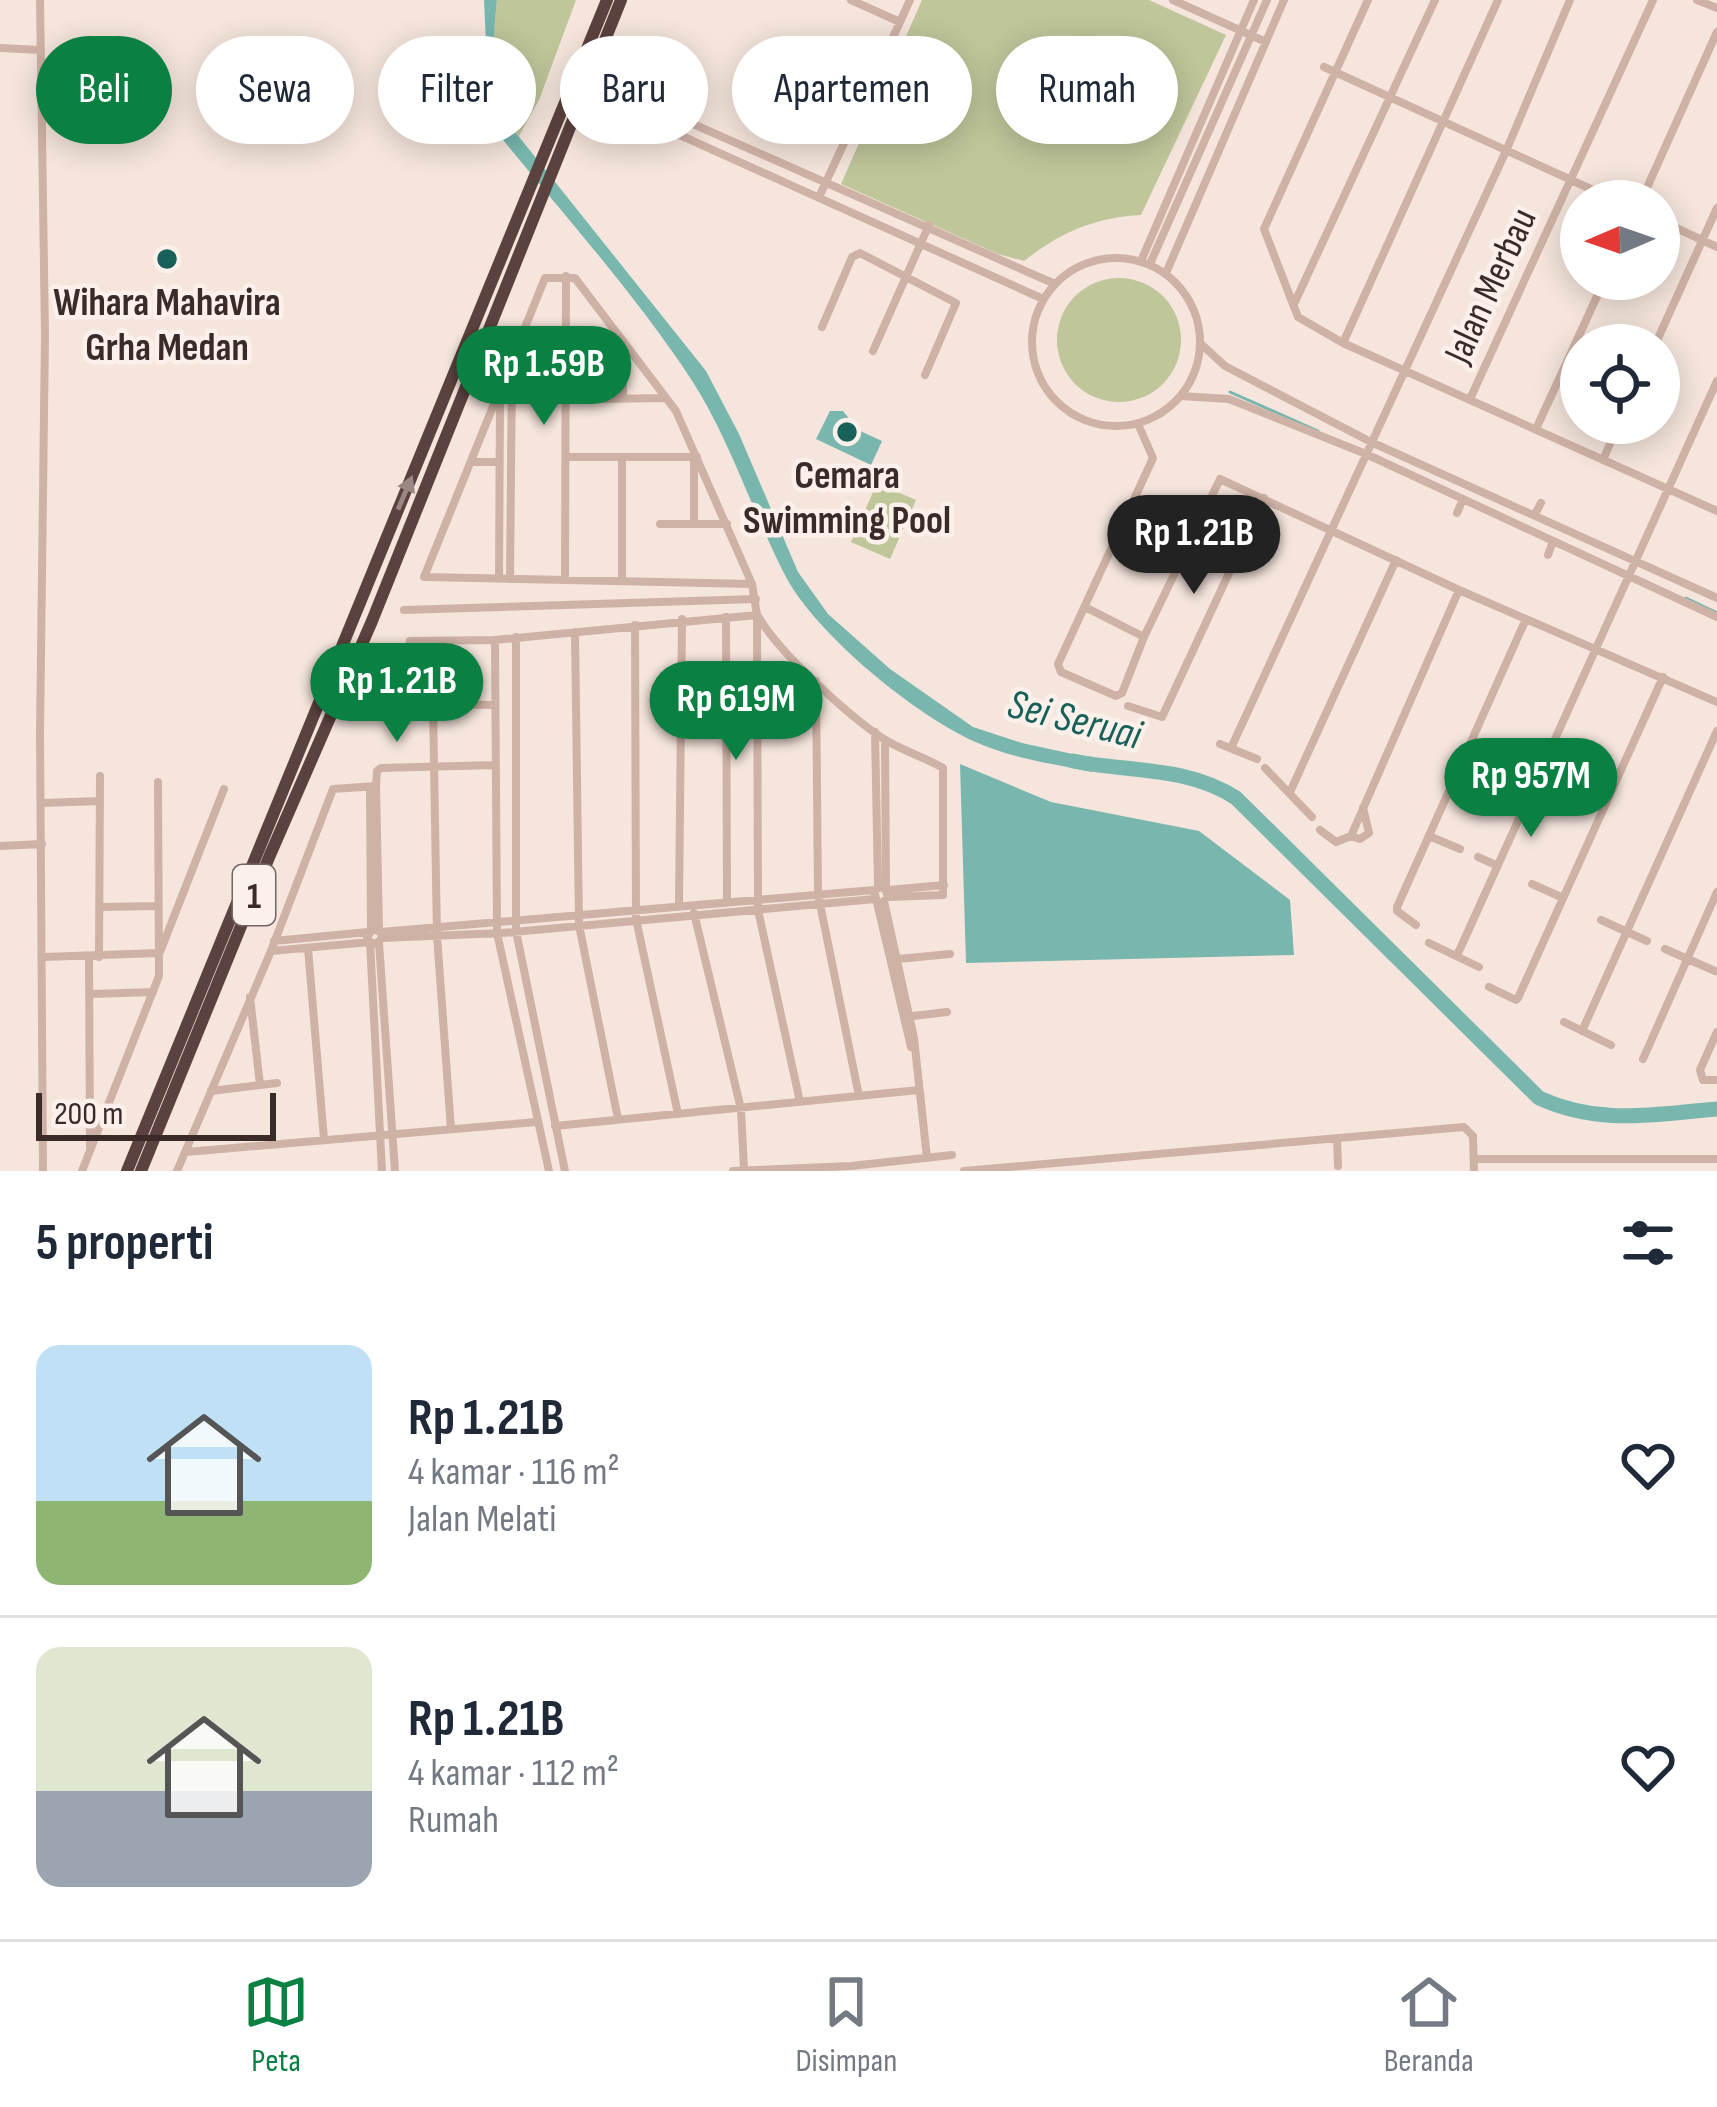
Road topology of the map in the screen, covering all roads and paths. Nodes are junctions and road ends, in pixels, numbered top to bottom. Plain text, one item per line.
1 (40, 0) edge
2 (608, 0) edge
3 (621, 0) edge
4 (850, 0) edge
5 (910, 0) edge
6 (1173, 0) edge
7 (1182, 0) edge
8 (1254, 0) edge
9 (1267, 0) edge
10 (1284, 0) edge
11 (1368, 0) edge
12 (1435, 0) edge
13 (1498, 0) edge
14 (1570, 0) edge
15 (1653, 0) edge
16 (1697, 0) edge
17 (1717, 8) edge
18 (1206, 14) junction
19 (900, 22) junction
20 (1243, 31) junction
21 (1717, 32) edge
22 (40, 36) edge
23 (1253, 36) junction
24 (1266, 42) junction
25 (0, 48) edge
26 (36, 50) edge
27 (1324, 67) dead end
28 (1337, 74) junction
29 (1389, 97) junction
30 (1444, 122) junction
31 (732, 141) edge
32 (42, 144) edge
33 (738, 144) joint
34 (1505, 151) junction
35 (550, 158) junction
36 (733, 159) junction
37 (828, 180) junction
38 (1570, 180) joint
39 (1650, 180) edge
40 (820, 196) junction
41 (534, 198) junction
42 (1560, 202) edge
43 (1717, 208) edge
44 (929, 225) junction
45 (1160, 230) junction
46 (1680, 230) edge
47 (1180, 240) junction
48 (1703, 240) junction
49 (922, 242) junction
50 (1717, 247) edge
51 (1146, 262) junction
52 (1166, 274) junction
53 (566, 276) junction
54 (907, 276) junction
55 (1055, 284) junction
56 (1043, 299) junction
57 (1595, 300) edge
58 (1293, 305) junction
59 (1665, 324) edge
60 (822, 327) dead end
61 (622, 336) junction
62 (1343, 343) junction
63 (1201, 344) junction
64 (873, 351) dead end
65 (513, 358) junction
66 (1403, 370) junction
67 (925, 375) dead end
68 (1717, 381) edge
69 (500, 395) junction
70 (1181, 396) junction
71 (623, 398) junction
72 (667, 398) junction
73 (600, 399) dead end
74 (1470, 399) junction
75 (1138, 424) junction
76 (1536, 429) junction
77 (1371, 442) junction
78 (1610, 444) edge
79 (1366, 454) junction
80 (566, 457) junction
81 (622, 457) junction
82 (695, 457) junction
83 (1603, 460) junction
84 (500, 461) junction
85 (471, 462) junction
86 (1457, 466) dead end
87 (1453, 478) junction
88 (1669, 490) junction
89 (1264, 498) junction
90 (1463, 500) junction
91 (1540, 503) dead end
92 (1457, 512) dead end
93 (1717, 512) edge
94 (1535, 514) junction
95 (660, 524) dead end
96 (694, 524) junction
97 (727, 524) junction
98 (1330, 530) junction
99 (1552, 542) junction
100 (1548, 555) dead end
101 (1635, 559) junction
102 (1396, 560) junction
103 (1628, 577) junction
104 (505, 579) junction
105 (565, 580) junction
106 (622, 580) junction
107 (752, 584) junction
108 (1459, 590) junction
109 (1717, 598) edge
110 (756, 599) junction
111 (1084, 607) junction
112 (404, 610) dead end
113 (758, 615) junction
114 (726, 616) junction
115 (1717, 617) edge
116 (1526, 619) junction
117 (682, 620) junction
118 (635, 625) junction
119 (575, 632) junction
120 (1144, 637) junction
121 (515, 638) junction
122 (495, 640) junction
123 (1595, 648) junction
124 (1663, 677) junction
125 (816, 680) junction
126 (1717, 702) edge
127 (495, 705) junction
128 (433, 706) junction
129 (1129, 706) dead end
130 (1717, 731) edge
131 (875, 732) junction
132 (885, 740) junction
133 (1220, 744) dead end
134 (1231, 748) junction
135 (1257, 759) dead end
136 (496, 765) junction
137 (436, 766) junction
138 (1265, 768) dead end
139 (100, 776) dead end
140 (158, 782) dead end
141 (373, 786) junction
142 (224, 789) dead end
143 (1290, 792) junction
144 (100, 801) junction
145 (42, 803) junction
146 (1363, 807) junction
147 (1312, 817) dead end
148 (1319, 830) dead end
149 (1351, 836) junction
150 (1429, 836) junction
151 (43, 844) junction
152 (0, 846) edge
153 (1460, 849) dead end
154 (1478, 857) dead end
155 (1496, 865) junction
156 (1532, 884) dead end
157 (1717, 892) edge
158 (882, 894) junction
159 (1561, 897) junction
160 (819, 898) junction
161 (727, 902) junction
162 (758, 904) junction
163 (679, 905) junction
164 (157, 906) junction
165 (100, 907) junction
166 (693, 909) junction
167 (578, 913) junction
168 (636, 914) junction
169 (506, 919) junction
170 (1601, 920) dead end
171 (578, 925) junction
172 (1416, 925) dead end
173 (437, 931) junction
174 (1627, 931) junction
175 (507, 932) junction
176 (376, 935) junction
177 (1647, 940) dead end
178 (1430, 943) dead end
179 (272, 946) junction
180 (308, 948) junction
181 (1665, 949) dead end
182 (159, 953) junction
183 (950, 954) dead end
184 (1456, 956) junction
185 (43, 957) junction
186 (94, 957) junction
187 (894, 959) junction
188 (1687, 959) junction
189 (1479, 967) dead end
190 (1715, 971) edge
191 (1489, 987) dead end
192 (153, 992) junction
193 (91, 994) junction
194 (250, 995) junction
195 (946, 1012) dead end
196 (907, 1017) junction
197 (1564, 1022) dead end
198 (1582, 1030) junction
199 (1717, 1032) edge
200 (1611, 1045) dead end
201 (1643, 1059) dead end
202 (1717, 1081) edge
203 (277, 1083) dead end
204 (260, 1084) junction
205 (211, 1090) junction
206 (919, 1090) junction
207 (860, 1096) junction
208 (800, 1102) junction
209 (741, 1109) junction
210 (678, 1114) junction
211 (618, 1120) junction
212 (536, 1122) junction
213 (555, 1126) junction
214 (451, 1129) junction
215 (392, 1135) junction
216 (380, 1136) junction
217 (324, 1139) junction
218 (1337, 1139) junction
219 (90, 1152) junction
220 (185, 1152) junction
221 (952, 1155) dead end
222 (927, 1158) junction
223 (1474, 1159) junction
224 (1717, 1159) edge
225 (1123, 1160) junction
226 (1338, 1166) dead end
227 (744, 1170) edge
228 (44, 1171) edge
229 (82, 1171) edge
230 (128, 1171) edge
231 (141, 1171) edge
232 (177, 1171) edge
233 (382, 1171) edge
234 (395, 1171) edge
235 (549, 1171) edge
236 (565, 1171) edge
237 (733, 1171) edge
238 (964, 1171) edge
239 (1123, 1171) edge
240 (1474, 1171) edge

1 - 22 street
2 - 35 highway, 1
3 - 35 highway, 1
4 - 19 street
5 - 19 street
6 - 18 street
7 - 18 street
8 - 20 street
9 - 23 street
10 - 24 street
11 - 28 street
12 - 29 street
13 - 30 street
14 - 34 street
15 - 38 street, Jalan Merbau
16 - 17 street
18 - 20 street
19 - 37 street
20 - 23 street
20 - 45 street
21 - 39 street
23 - 24 street
23 - 45 street
24 - 47 street
25 - 26 street
27 - 28 street
28 - 29 street
28 - 58 street
29 - 30 street
29 - 58 street
30 - 34 street
30 - 62 street
31 - 36 street
32 - 145 street
33 - 36 street
33 - 37 street
34 - 38 street
34 - 66 street
35 - 41 highway, 1
36 - 40 street
37 - 40 street
37 - 44 street
40 - 49 street
230 -> 41 highway, 1
41 - 231 highway, 1
42 - 74 street, Jalan Merbau
43 - 48 street
44 - 49 street
44 - 55 street
45 - 47 street
45 - 51 street
46 - 48 street
47 - 52 street
48 - 50 street
48 - 59 street
49 - 54 street
49 - 56 street
51 - 52 street
51 - 55 street
52 - 63 street
53 - 61 street
53 - 65 street
53 - 80 street
54 - 60 street
54 - 64 street
54 - 67 street
55 - 56 street
56 - 75 street
57 - 76 street
58 - 62 street
61 - 71 street
61 - 72 street
62 - 66 street
63 - 70 street
63 - 77 street
65 - 69 street
65 - 104 street
66 - 74 street
66 - 77 street
68 - 88 street
69 - 84 street
69 - 85 street
70 - 75 street
70 - 79 street
71 - 72 street
71 - 73 street
72 - 82 street
74 - 76 street
75 - 111 street
76 - 83 street
77 - 79 street
77 - 87 street
78 - 83 street
79 - 90 street
79 - 98 street
80 - 81 street
80 - 105 street
81 - 82 street
81 - 106 street
82 - 96 street
82 - 97 street
83 - 88 street
84 - 85 street
84 - 104 street
85 - 104 street
86 - 87 street
87 - 94 street
88 - 93 street
88 - 101 street
89 - 98 street
89 - 120 street
89 - 129 street
90 - 92 street
90 - 99 street
91 - 94 street
94 - 101 street
95 - 96 street
96 - 97 street
97 - 107 street
98 - 102 street
98 - 134 street
99 - 100 street
99 - 103 street
101 - 103 street
101 - 109 street
102 - 108 street
102 - 143 street
103 - 115 street
103 - 123 street
104 - 105 street
105 - 106 street
106 - 107 street
107 - 110 street
108 - 116 street
108 - 146 street
110 - 112 street
110 - 113 street
111 - 120 street
111 - 120 street
113 - 114 street
113 - 125 street
113 - 162 street
114 - 117 street
114 - 161 street
116 - 123 street
116 - 150 street
117 - 118 street
117 - 163 street
118 - 119 street
118 - 168 street
119 - 121 street
119 - 167 street
121 - 122 street
121 - 169 street
122 - 127 street
122 - 128 street
123 - 124 street
123 - 155 street
124 - 126 street
124 - 159 street
125 - 131 street
125 - 160 street
127 - 128 street
127 - 136 street
128 - 137 street
130 - 174 street
131 - 132 street
131 - 158 street
132 - 158 street
132 - 158 street
133 - 134 street
134 - 135 street
136 - 137 street
136 - 169 street
137 - 141 street
137 - 173 street
138 - 143 street
139 - 144 street
140 - 164 street
141 - 176 street
141 - 179 street
142 - 182 street
143 - 147 street
144 - 145 street
144 - 165 street
145 - 151 street
146 - 149 street
146 - 149 street
148 - 149 street
150 - 153 street
150 - 172 street
151 - 152 street
151 - 185 street
154 - 155 street
155 - 184 street
156 - 159 street
157 - 188 street
158 - 160 street
158 - 187 street
159 - 191 street
160 - 162 street
160 - 207 street
161 - 162 street
161 - 166 street
162 - 166 street
162 - 208 street
163 - 166 street
163 - 168 street
164 - 165 street
164 - 182 street
165 - 186 street
166 - 168 street
166 - 209 street
167 - 168 street
167 - 169 street
167 - 171 street
168 - 171 street
168 - 210 street
169 - 173 street
169 - 175 street
169 - 175 street
170 - 174 street
171 - 175 street
171 - 211 street
173 - 175 street
173 - 176 street
173 - 214 street
174 - 177 street
174 - 198 street
175 - 212 street
175 - 213 street
176 - 179 street
176 - 180 street
176 - 215 street
176 - 216 street
178 - 184 street
179 - 180 street
179 - 194 street
180 - 217 street
181 - 188 street
182 - 186 street
182 - 192 street
183 - 187 street
184 - 189 street
185 - 186 street
185 - 228 street
186 - 193 street
187 - 196 street
188 - 190 street
188 - 201 street
192 - 193 street
192 - 219 street
193 - 219 street
194 - 204 street
194 - 205 street
195 - 196 street
196 - 206 street
197 - 198 street
198 - 200 street
199 - 202 street
203 - 204 street
204 - 205 street
205 - 220 street
206 - 207 street
206 - 222 street
207 - 208 street
208 - 209 street
209 - 210 street
209 - 227 street
210 - 211 street
211 - 213 street
212 - 214 street
212 - 235 street
213 - 236 street
214 - 215 street
215 - 216 street
215 - 234 street
216 - 217 street
216 - 233 street
217 - 220 street
218 - 223 street
218 - 225 street
218 - 226 street
219 - 229 street
220 - 232 street
221 - 222 street
222 - 227 street
223 - 224 street
223 - 240 street
225 - 238 street
225 - 239 street
227 - 237 street

